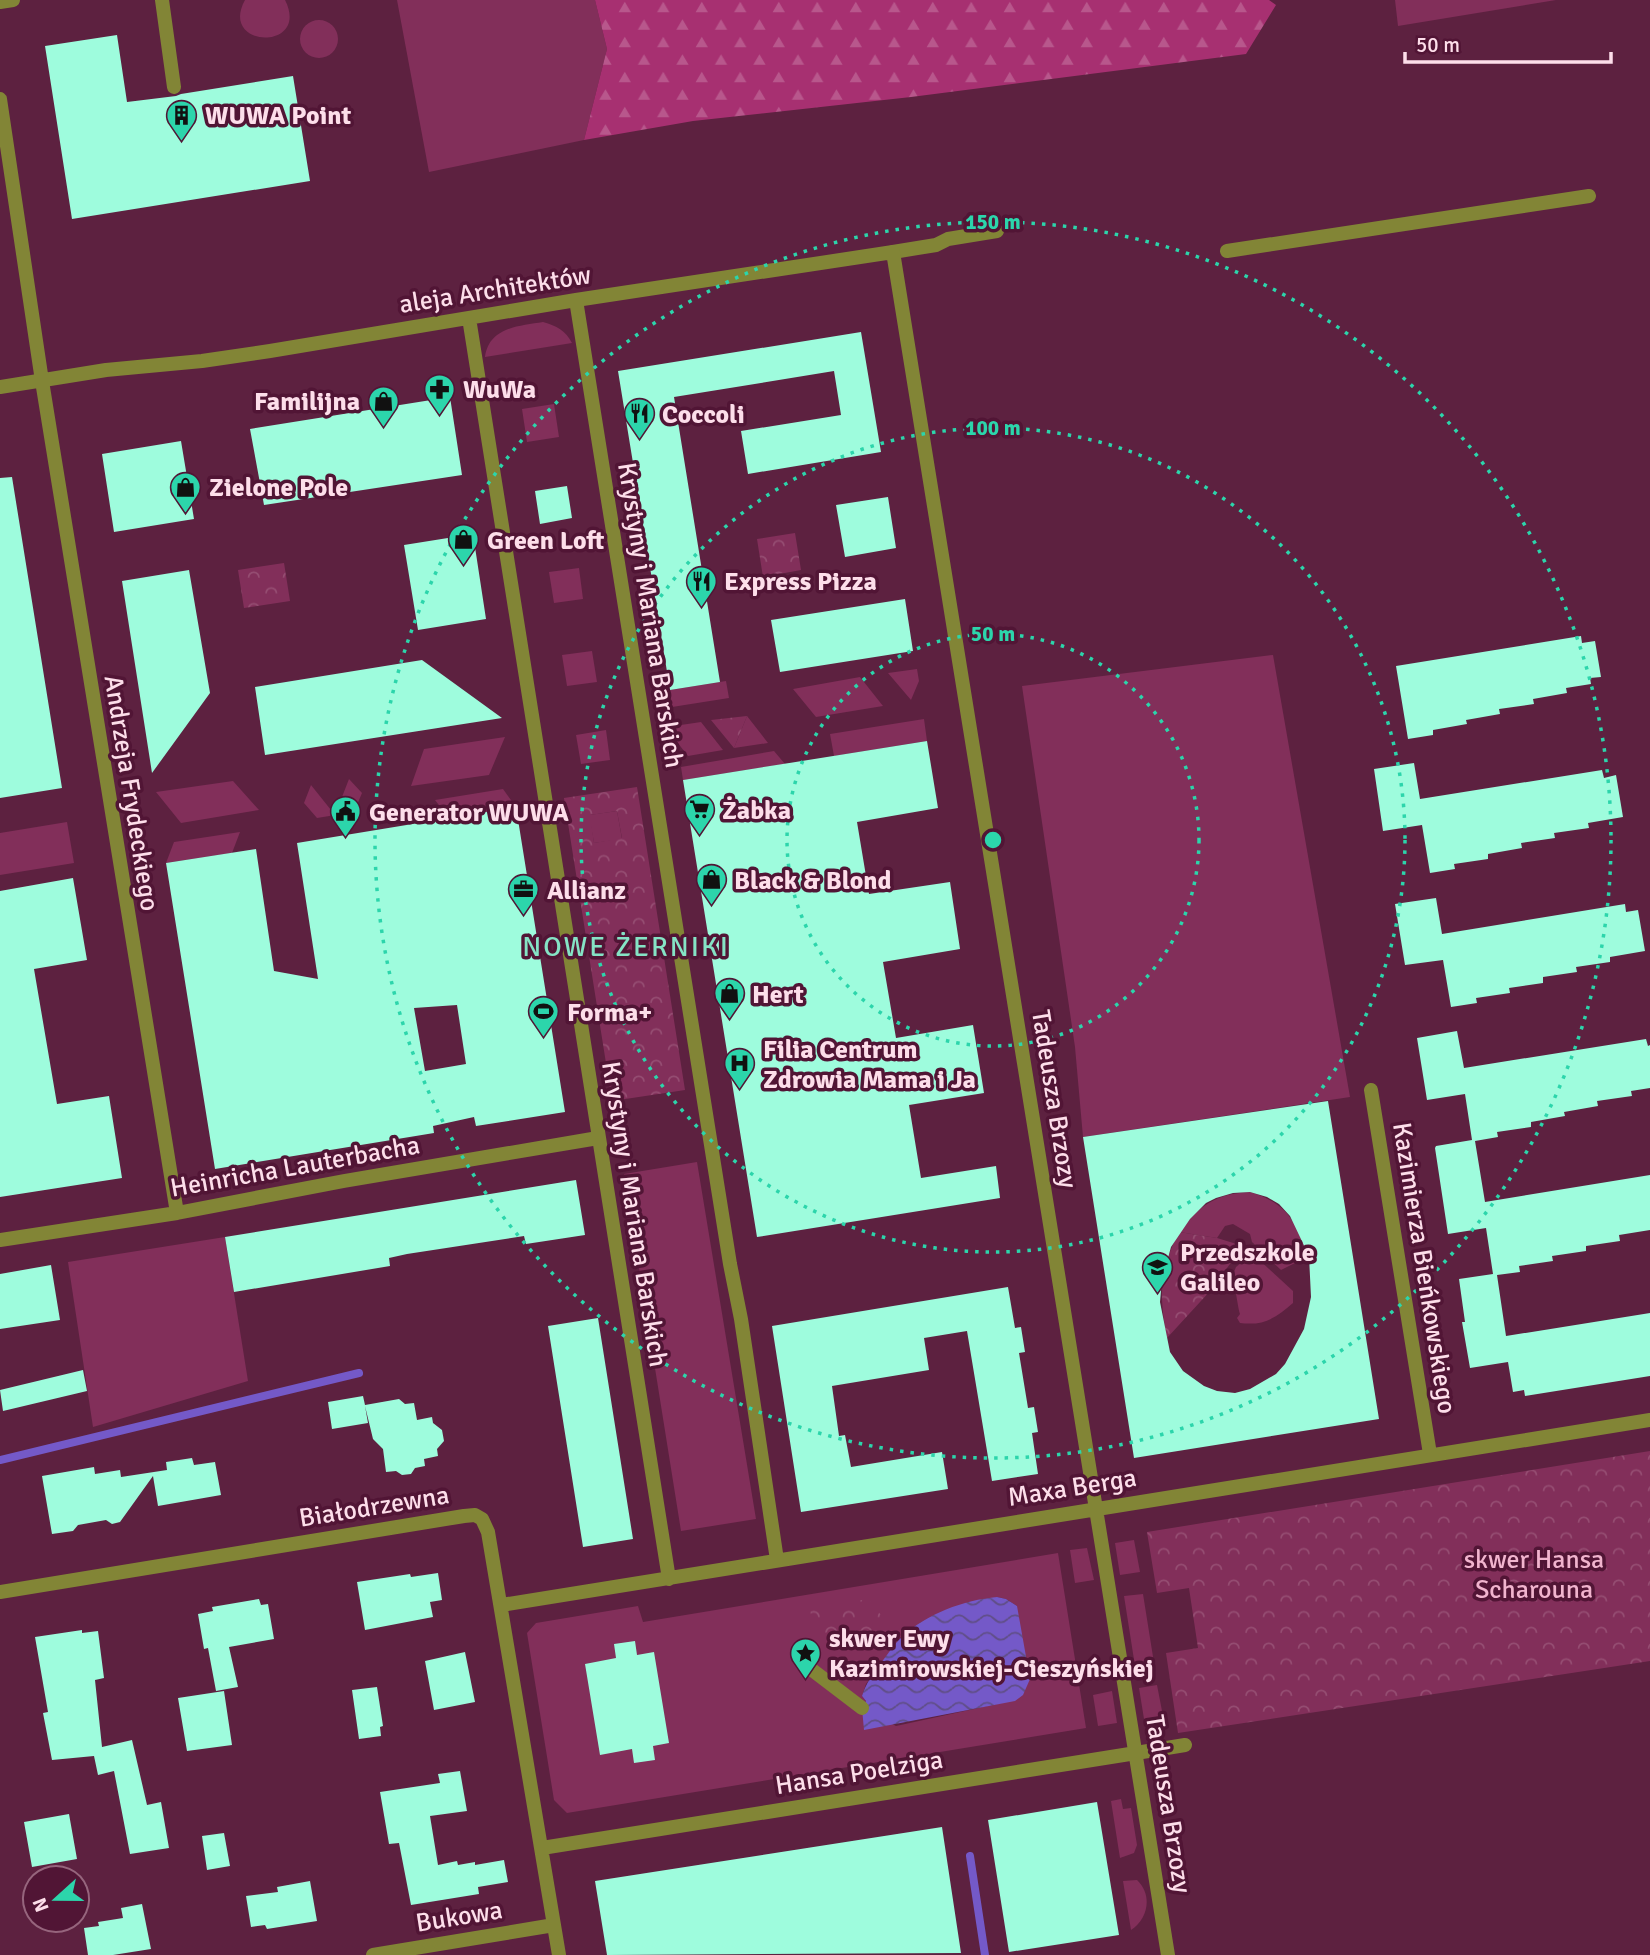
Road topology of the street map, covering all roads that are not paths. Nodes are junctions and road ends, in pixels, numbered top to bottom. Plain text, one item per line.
1 (13, 0) edge
2 (162, 0) edge
3 (0, 2) edge
4 (174, 87) dead end
5 (0, 99) edge
6 (1589, 196) dead end
7 (997, 231) dead end
8 (1227, 251) dead end
9 (893, 252) junction
10 (576, 300) junction
11 (468, 318) junction
12 (41, 381) junction
13 (0, 387) edge
14 (1371, 1090) dead end
15 (598, 1138) junction
16 (177, 1213) junction
17 (0, 1240) edge
18 (1650, 1420) edge
19 (1430, 1454) junction
20 (1096, 1508) junction
21 (777, 1560) junction
22 (669, 1579) junction
23 (0, 1592) edge
24 (502, 1605) junction
25 (803, 1663) dead end
26 (862, 1708) dead end
27 (1185, 1745) dead end
28 (1136, 1753) junction
29 (542, 1848) junction
30 (554, 1925) junction
31 (373, 1955) edge
32 (559, 1955) edge
33 (1168, 1955) edge

1 - 3 street
2 - 4 street
5 - 12 street, Andrzeja Frydeckiego
6 - 8 street
7 - 9 street, aleja Architektów
9 - 10 street, aleja Architektów
9 - 20 street, Tadeusza Brzozy
10 - 11 street, aleja Architektów
10 - 21 street, Krystyny i Mariana Barskich
11 - 12 street, aleja Architektów
11 - 15 street, Krystyny i Mariana Barskich
12 - 13 street, aleja Architektów
12 - 16 street, Andrzeja Frydeckiego
14 - 19 street, Kazimierza Bieńkowskiego
15 - 16 street, Heinricha Lauterbacha
15 - 22 street, Krystyny i Mariana Barskich
16 - 17 street, Heinricha Lauterbacha
18 - 19 street, Maxa Berga
19 - 20 street, Maxa Berga
20 - 21 street, Maxa Berga
20 - 28 street, Tadeusza Brzozy
21 - 22 street, Maxa Berga
22 - 24 street, Maxa Berga
23 - 24 street, Białodrzewna
24 - 29 street, Białodrzewna
25 - 26 street
27 - 28 street, Hansa Poelziga
28 - 29 street, Hansa Poelziga
28 - 33 street, Tadeusza Brzozy
29 - 30 street, Białodrzewna
30 - 31 street, Bukowa
30 - 32 street, Białodrzewna

